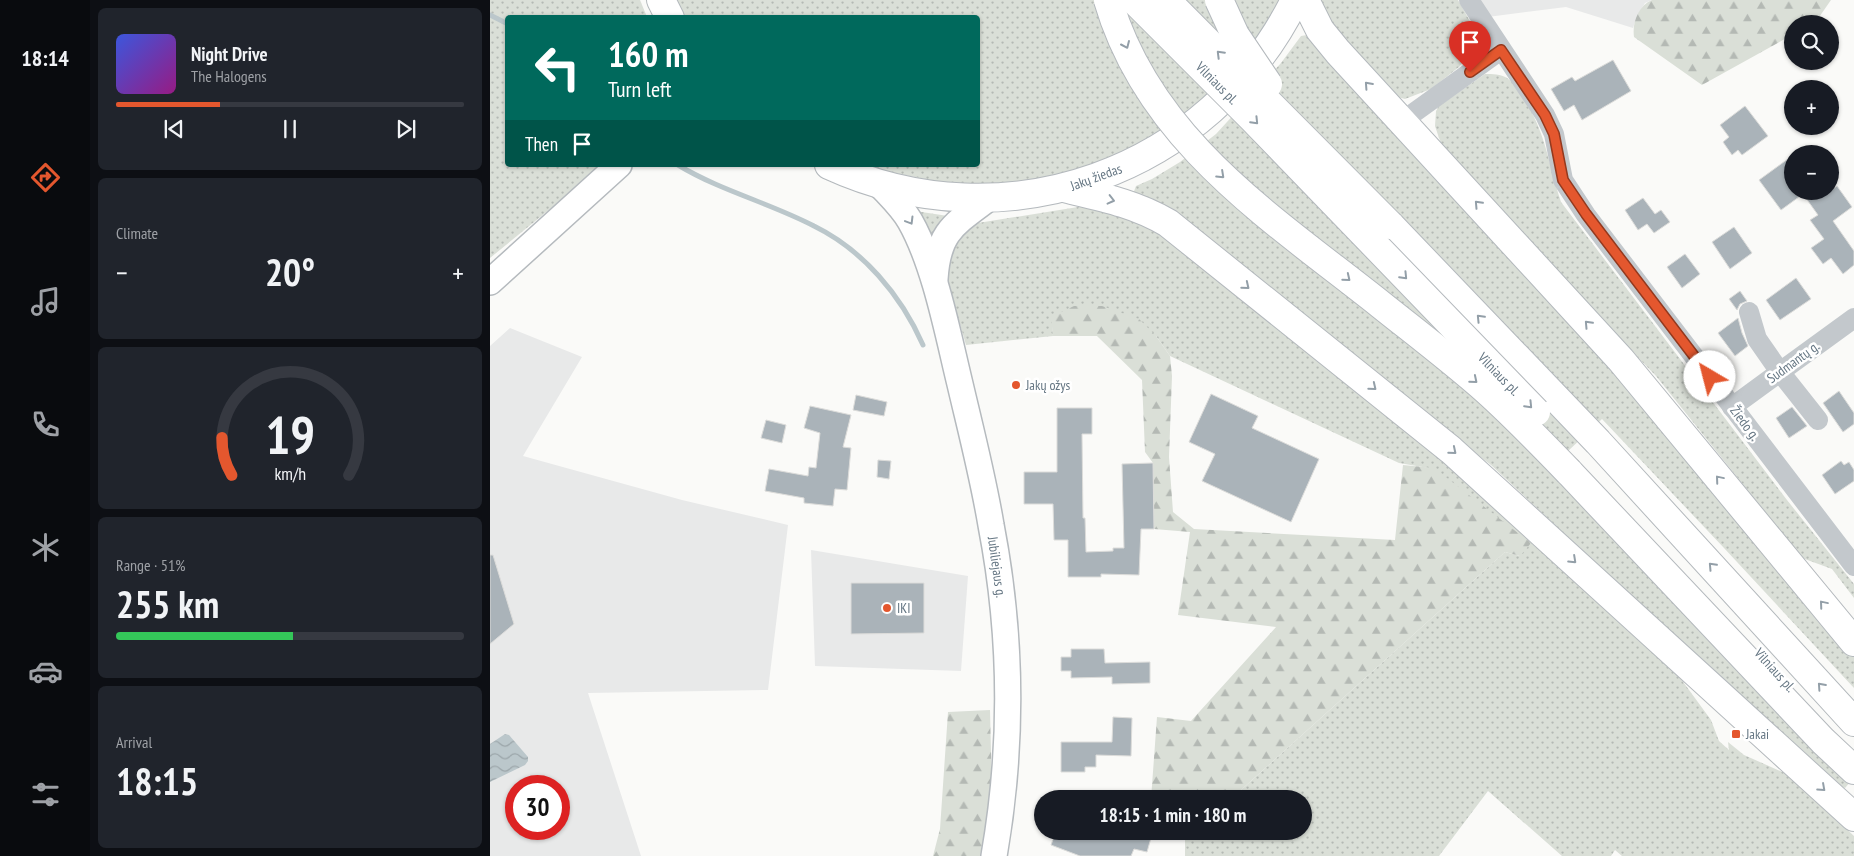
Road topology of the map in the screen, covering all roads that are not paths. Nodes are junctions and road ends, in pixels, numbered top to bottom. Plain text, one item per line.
1 (652, 0) edge
2 (661, 0) edge
3 (1108, 0) edge
4 (1134, 0) edge
5 (1166, 0) edge
6 (1219, 0) edge
7 (1295, 0) edge
8 (1305, 0) edge
9 (1469, 0) edge
10 (654, 15) edge
11 (668, 15) edge
12 (1501, 50) junction
13 (1401, 122) junction
14 (617, 167) edge
15 (835, 167) edge
16 (879, 184) junction
17 (1063, 188) junction
18 (989, 198) junction
19 (1390, 225) junction
20 (490, 282) edge
21 (935, 284) junction
22 (1749, 312) dead end
23 (1854, 318) edge
24 (1780, 372) junction
25 (1732, 407) junction
26 (1818, 420) dead end
27 (1582, 458) junction
28 (1854, 566) edge
29 (1854, 642) edge
30 (1854, 722) edge
31 (1854, 758) edge
32 (1854, 770) edge
33 (1854, 817) edge
34 (994, 856) edge

1 - 10 main road
2 - 11 highway
3 -> 27 highway, bridge
4 -> 27 highway, Vilniaus pl., bridge
19 -> 5 highway, Vilniaus pl., bridge
6 - 19 highway, bridge
7 - 17 highway, Jakų žiedas
13 -> 8 highway
9 - 12 street, Žiedo g.
12 - 13 street
12 - 25 street, Žiedo g.
29 -> 13 highway
14 - 20 main road
15 - 16 highway, Jakų žiedas
16 - 18 highway, Jakų žiedas
16 -> 21 main road, Jubiliejaus g.
17 - 18 highway, Jakų žiedas
17 -> 33 highway
18 - 21 main road
27 -> 19 highway, Vilniaus pl.
21 - 34 main road, Jubiliejaus g.
22 - 24 street
23 - 24 street, Sudmantų g.
24 - 25 street, Sudmantų g.
24 - 26 street
25 - 28 street, Žiedo g.
30 -> 27 highway, Vilniaus pl.
27 - 31 highway, Vilniaus pl.
27 - 32 highway

